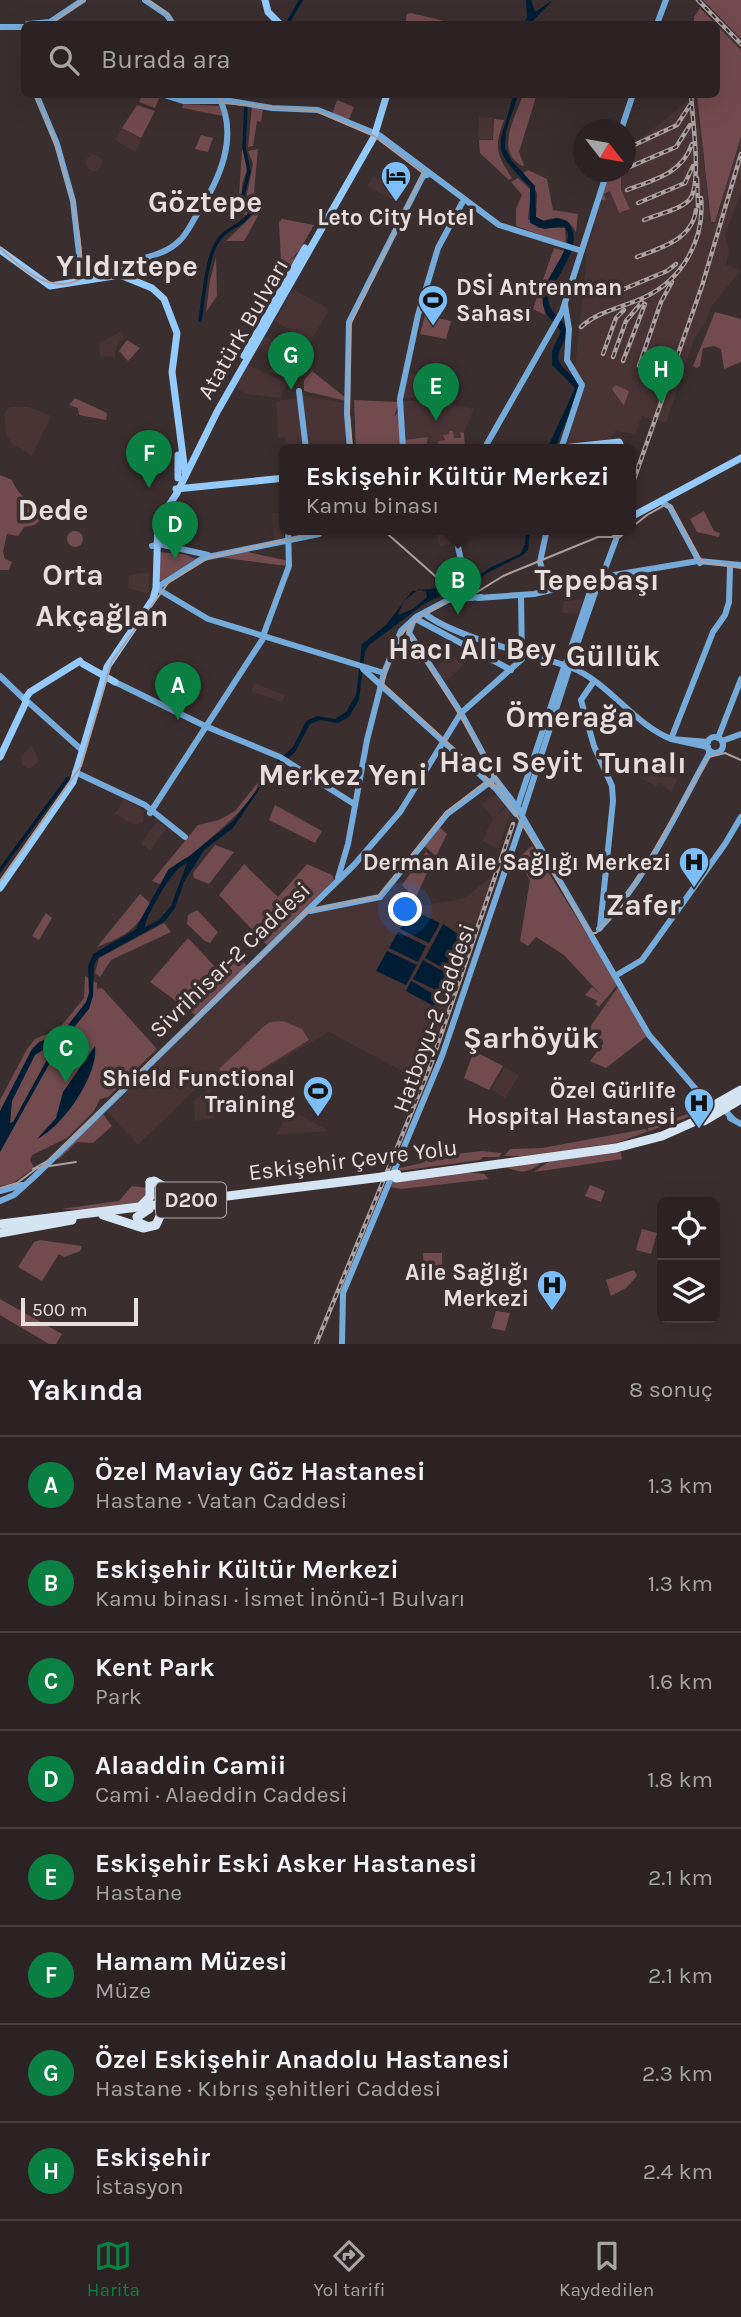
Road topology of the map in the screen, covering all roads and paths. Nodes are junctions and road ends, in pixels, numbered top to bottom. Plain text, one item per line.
1 (85, 0) edge
2 (148, 0) edge
3 (263, 0) edge
4 (666, 0) edge
5 (52, 21) edge
6 (56, 21) edge
7 (172, 21) edge
8 (270, 21) edge
9 (277, 21) edge
10 (658, 21) edge
11 (21, 26) edge
12 (0, 27) edge
13 (37, 98) edge
14 (171, 98) edge
15 (220, 98) edge
16 (384, 98) edge
17 (632, 98) edge
18 (224, 103) junction
19 (625, 119) edge
20 (372, 134) junction
21 (425, 174) junction
22 (604, 182) edge
23 (462, 203) junction
24 (0, 248) edge
25 (565, 248) junction
26 (577, 250) junction
27 (122, 266) dead end
28 (80, 280) junction
29 (565, 303) junction
30 (299, 391) dead end
31 (305, 444) edge
32 (352, 444) edge
33 (403, 444) edge
34 (487, 444) edge
35 (560, 444) edge
36 (741, 458) edge
37 (183, 473) junction
38 (279, 478) edge
39 (667, 501) junction
40 (636, 516) edge
41 (288, 535) edge
42 (307, 535) edge
43 (455, 535) edge
44 (546, 535) edge
45 (615, 535) edge
46 (288, 540) junction
47 (155, 545) junction
48 (698, 562) junction
49 (195, 563) junction
50 (741, 567) edge
51 (730, 568) junction
52 (598, 578) junction
53 (466, 583) dead end
54 (158, 589) junction
55 (548, 590) junction
56 (521, 595) junction
57 (424, 613) junction
58 (416, 619) junction
59 (263, 636) junction
60 (525, 655) junction
61 (567, 666) junction
62 (366, 668) junction
63 (511, 670) junction
64 (384, 673) junction
65 (0, 676) edge
66 (102, 676) junction
67 (741, 679) edge
68 (594, 681) junction
69 (115, 682) joint
70 (381, 683) junction
71 (26, 701) junction
72 (461, 713) junction
73 (207, 726) junction
74 (741, 734) edge
75 (671, 739) junction
76 (444, 740) junction
77 (720, 740) junction
78 (709, 748) junction
79 (0, 750) edge
80 (82, 751) junction
81 (0, 757) edge
82 (78, 772) junction
83 (490, 779) junction
84 (354, 804) junction
85 (150, 811) junction
86 (519, 815) junction
87 (741, 817) edge
88 (185, 838) dead end
89 (337, 882) junction
90 (0, 883) edge
91 (0, 888) edge
92 (315, 905) junction
93 (307, 913) junction
94 (600, 928) junction
95 (590, 932) junction
96 (596, 942) junction
97 (615, 976) junction
98 (741, 1094) edge
99 (717, 1109) junction
100 (733, 1119) junction
101 (741, 1124) edge
102 (397, 1176) junction
103 (382, 1178) junction
104 (150, 1182) junction
105 (0, 1191) edge
106 (190, 1200) junction
107 (1, 1201) edge
108 (138, 1206) junction
109 (149, 1209) junction
110 (83, 1215) junction
111 (103, 1215) junction
112 (0, 1216) edge
113 (152, 1228) junction
114 (2, 1230) edge
115 (342, 1344) edge

1 - 5 main road
1 - 6 main road
2 - 7 main road
3 - 8 main road
3 - 9 main road
4 - 10 main road
11 - 12 main road
13 - 28 main road
14 - 18 main road
15 - 18 main road
16 - 20 main road, Atatürk Bulvarı
17 - 19 main road
18 - 20 main road
18 - 20 main road
18 - 27 main road
20 - 21 main road
20 - 37 main road, Atatürk Bulvarı
21 - 23 main road
21 - 25 main road
21 - 32 main road
22 - 26 main road
23 - 25 main road
23 - 33 main road
24 - 28 main road
24 - 28 main road
25 - 26 main road
26 - 29 main road
28 - 37 main road
29 - 34 main road
29 - 35 main road
30 - 31 main road
36 - 39 main road
37 - 38 main road
37 - 47 main road, Atatürk Bulvarı
39 - 40 main road
39 - 48 main road
41 - 46 main road
42 - 46 main road
43 - 53 main road
44 - 55 main road
45 - 52 main road, Hatboyu-2 Caddesi
46 - 47 main road
46 - 49 main road
46 - 59 main road
47 - 49 main road
47 - 54 main road, Atatürk Bulvarı
47 - 54 main road, Atatürk Bulvarı
48 - 50 main road
48 - 51 main road
48 - 52 main road
49 - 54 main road
50 - 51 main road
51 - 75 main road
52 - 55 main road
52 - 61 main road, Hatboyu-2 Caddesi
54 - 59 main road
54 - 66 main road
55 - 56 main road
56 - 57 main road
56 - 60 main road
57 - 58 main road
57 - 60 main road
57 - 64 main road
58 - 63 main road
58 - 72 main road
59 - 62 main road
59 - 73 main road
60 - 61 main road
60 - 63 main road
61 - 68 main road
61 - 86 main road, Hatboyu-2 Caddesi
62 - 64 main road
62 - 70 main road
63 - 72 main road
64 - 70 main road
65 - 71 main road
66 - 69 main road
66 - 71 main road
66 - 80 main road
67 - 77 main road
68 - 75 main road
68 - 94 main road
69 - 73 main road
70 - 76 main road
70 - 84 main road
71 - 79 main road
71 - 80 main road
71 - 81 main road
72 - 76 main road
72 - 83 main road
73 - 84 main road
73 - 85 main road
74 - 77 main road
75 - 78 main road
75 - 78 main road
76 - 83 main road
76 - 89 main road
77 - 78 main road
77 - 78 main road
78 - 94 main road
78 - 96 main road
80 - 82 main road
82 - 85 main road
82 - 90 main road
82 - 91 main road
83 - 86 main road
83 - 92 main road
83 - 93 main road
84 - 89 main road
85 - 88 main road
86 - 95 main road
86 - 96 main road
86 - 115 main road, Hatboyu-2 Caddesi
87 - 97 main road
89 - 92 main road, Sivrihisar-2 Caddesi
89 - 105 main road, Sivrihisar-2 Caddesi
92 - 93 main road, Sivrihisar-2 Caddesi
93 - 107 main road, Sivrihisar-2 Caddesi
94 - 95 main road
95 - 96 main road
96 - 97 main road
96 - 99 main road
97 - 99 main road
98 - 99 highway
99 - 100 main road
99 - 100 main road
99 - 102 highway, Eskişehir Çevre Yolu / D200
99 - 102 highway, Eskişehir Çevre Yolu / D200
100 - 101 main road
102 - 103 highway, Eskişehir Çevre Yolu / D200, bridge
103 - 106 highway, Eskişehir Çevre Yolu / D200
103 - 109 highway, Eskişehir Çevre Yolu / D200
104 - 106 highway
104 - 108 highway
104 - 113 highway, bridge
106 - 108 highway, Eskişehir Çevre Yolu / D200
108 - 110 highway, Eskişehir Çevre Yolu / D200
109 - 111 highway, Eskişehir Çevre Yolu / D200
109 - 113 highway
110 - 111 highway, Eskişehir Çevre Yolu / D200
110 - 112 highway
110 - 114 highway, Eskişehir Çevre Yolu / D200
111 - 113 highway

